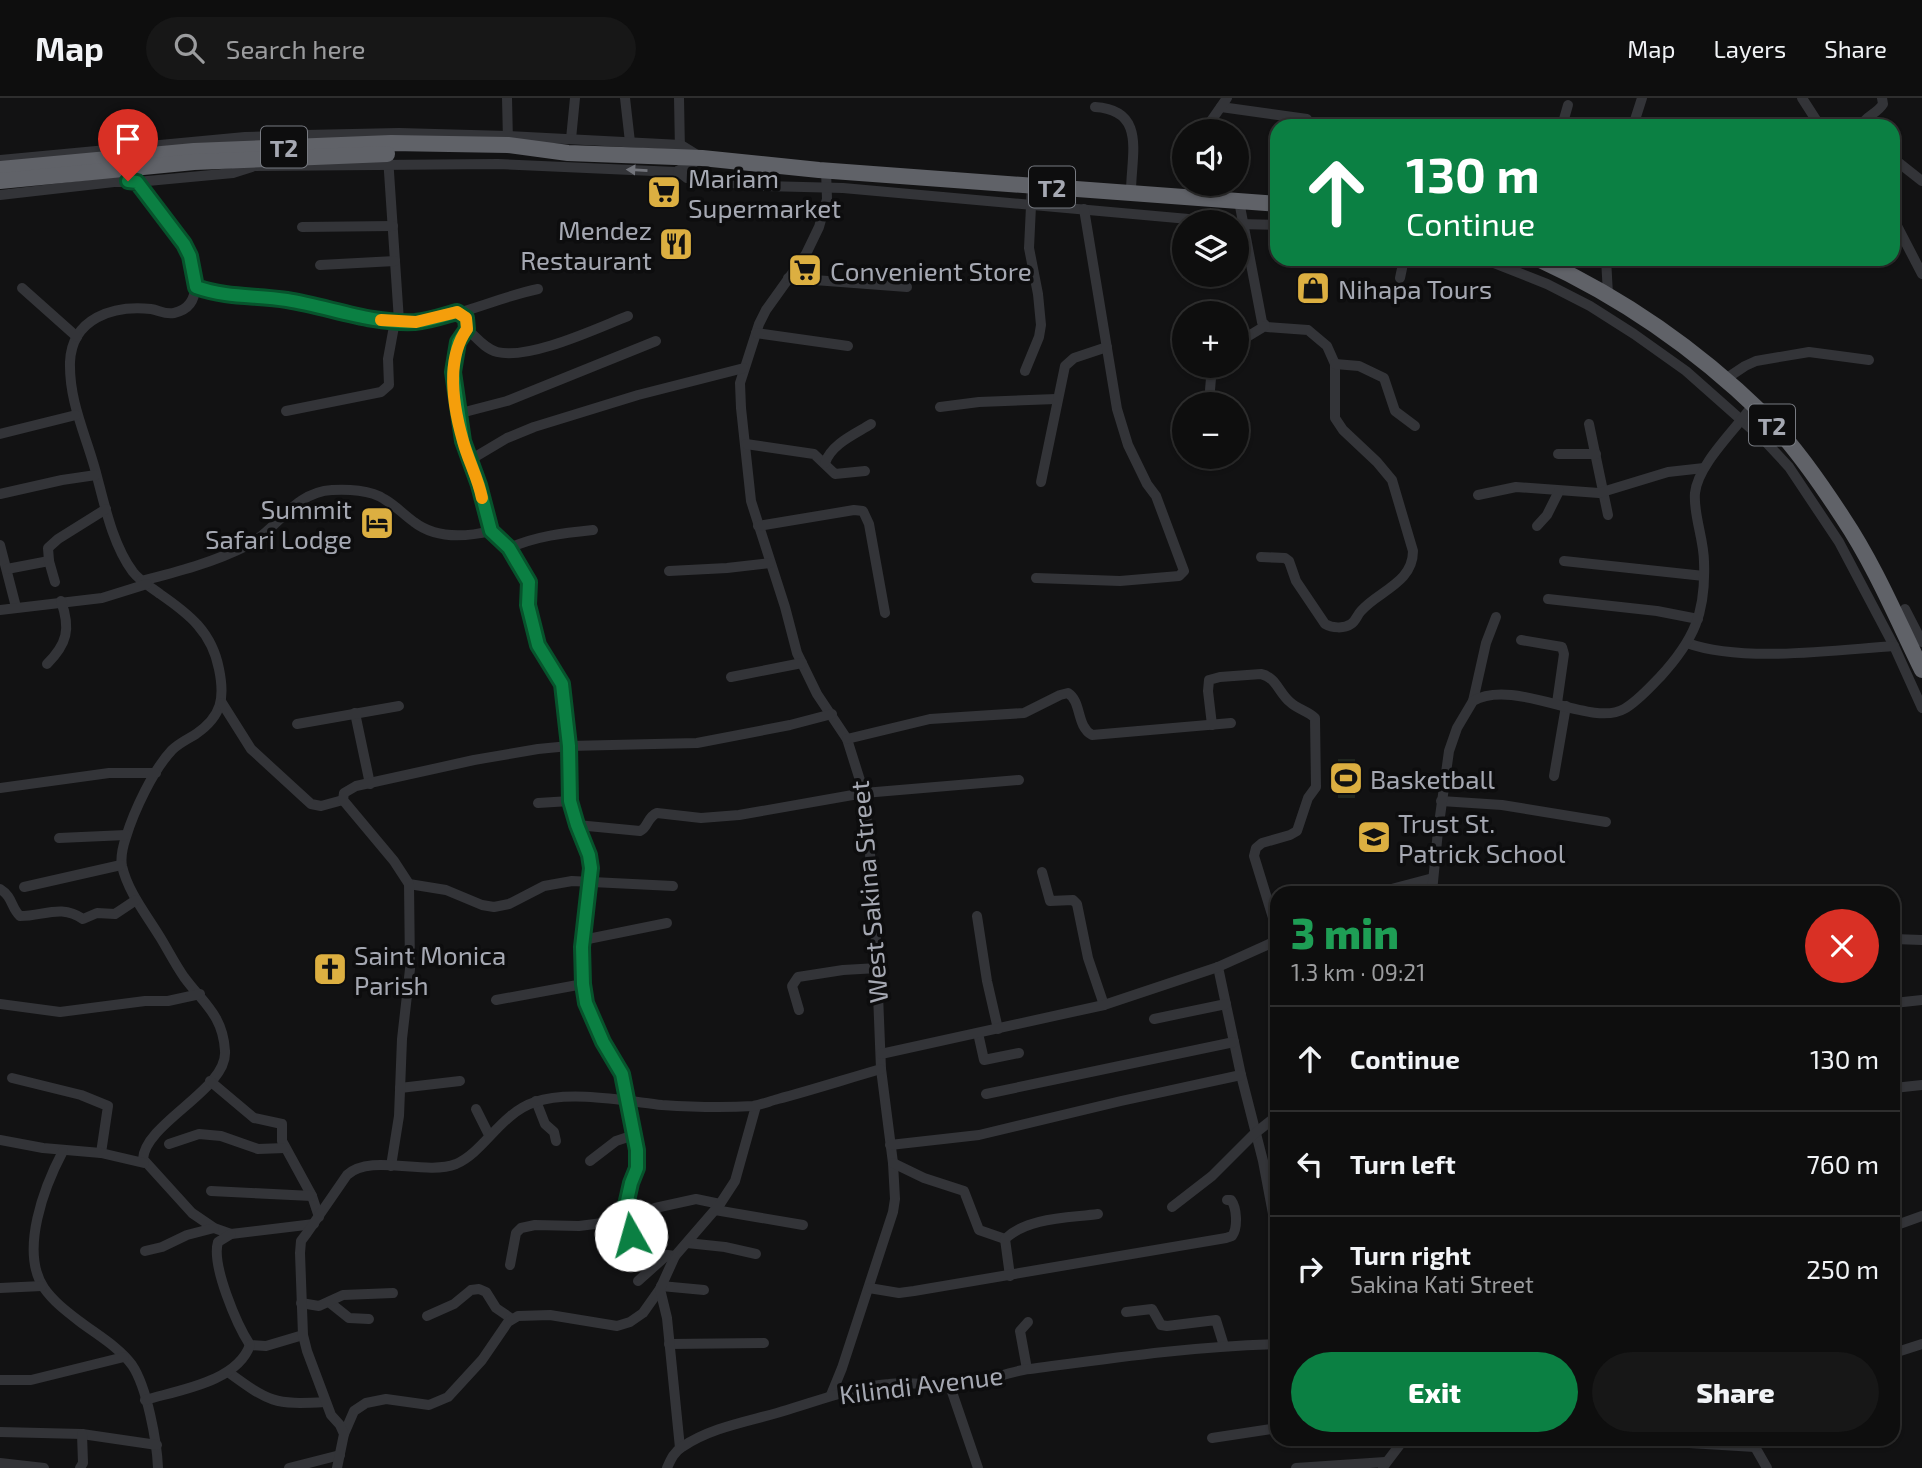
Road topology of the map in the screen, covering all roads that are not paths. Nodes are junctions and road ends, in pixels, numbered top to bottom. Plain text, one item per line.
1 (507, 98) edge
2 (575, 98) edge
3 (625, 98) edge
4 (679, 98) edge
5 (1642, 98) edge
6 (1802, 98) edge
7 (1882, 98) edge
8 (1224, 103) edge
9 (1568, 105) dead end
10 (1095, 107) dead end
11 (1213, 119) edge
12 (1307, 119) dead end
13 (1564, 119) edge
14 (1635, 119) edge
15 (1816, 119) edge
16 (1866, 119) edge
17 (508, 135) junction
18 (630, 142) junction
19 (569, 146) junction
20 (527, 151) junction
21 (680, 158) junction
22 (388, 159) junction
23 (0, 160) edge
24 (234, 161) junction
25 (1900, 164) edge
26 (251, 167) junction
27 (0, 169) edge
28 (826, 170) junction
29 (0, 181) edge
30 (1922, 181) edge
31 (137, 182) junction
32 (1032, 185) junction
33 (827, 188) junction
34 (1172, 191) edge
35 (1131, 192) junction
36 (0, 195) edge
37 (1217, 196) edge
38 (1239, 201) junction
39 (1270, 203) edge
40 (1032, 207) junction
41 (1084, 209) junction
42 (1239, 210) edge
43 (1172, 217) edge
44 (1249, 224) edge
45 (1270, 225) edge
46 (393, 226) junction
47 (302, 227) dead end
48 (1900, 232) edge
49 (396, 261) junction
50 (320, 265) dead end
51 (1403, 266) edge
52 (1501, 266) edge
53 (1545, 266) edge
54 (1555, 266) edge
55 (1606, 266) edge
56 (1249, 267) edge
57 (1922, 274) edge
58 (788, 278) junction
59 (1400, 278) dead end
60 (1541, 282) junction
61 (196, 287) junction
62 (907, 287) dead end
63 (22, 288) dead end
64 (538, 289) dead end
65 (1608, 294) junction
66 (457, 312) junction
67 (628, 316) dead end
68 (397, 321) junction
69 (1265, 326) junction
70 (467, 329) junction
71 (756, 333) junction
72 (1249, 336) edge
73 (78, 337) junction
74 (656, 341) dead end
75 (848, 346) dead end
76 (1107, 347) junction
77 (1869, 360) dead end
78 (1335, 364) junction
79 (744, 368) junction
80 (1025, 371) dead end
81 (1211, 378) edge
82 (1724, 380) junction
83 (1210, 390) dead end
84 (1056, 399) junction
85 (1754, 405) junction
86 (940, 407) dead end
87 (286, 411) dead end
88 (457, 414) junction
89 (76, 415) junction
90 (1742, 421) junction
91 (871, 424) dead end
92 (1589, 424) dead end
93 (1415, 426) dead end
94 (0, 434) edge
95 (746, 444) junction
96 (1558, 454) dead end
97 (1596, 454) junction
98 (470, 460) junction
99 (825, 463) junction
100 (1704, 468) junction
101 (865, 471) dead end
102 (96, 475) junction
103 (1041, 482) dead end
104 (1559, 491) junction
105 (1602, 492) junction
106 (0, 494) edge
107 (1478, 495) dead end
108 (106, 509) junction
109 (1608, 515) dead end
110 (758, 526) junction
111 (1536, 526) dead end
112 (593, 530) dead end
113 (491, 531) junction
114 (0, 545) edge
115 (509, 548) junction
116 (1261, 557) dead end
117 (49, 561) junction
118 (1564, 561) dead end
119 (770, 563) junction
120 (7, 569) junction
121 (668, 571) dead end
122 (1704, 576) junction
123 (1036, 578) dead end
124 (55, 582) dead end
125 (144, 583) junction
126 (1548, 599) dead end
127 (61, 601) junction
128 (16, 607) junction
129 (1905, 609) dead end
130 (0, 610) edge
131 (885, 613) dead end
132 (1496, 617) dead end
133 (1698, 619) junction
134 (1521, 640) dead end
135 (1922, 642) edge
136 (1687, 643) junction
137 (1894, 646) junction
138 (802, 663) junction
139 (47, 664) dead end
140 (1922, 670) edge
141 (731, 677) dead end
142 (1473, 701) junction
143 (222, 703) junction
144 (1561, 705) junction
145 (399, 706) dead end
146 (1922, 708) edge
147 (355, 713) junction
148 (832, 714) junction
149 (1231, 723) dead end
150 (297, 724) dead end
151 (1212, 725) junction
152 (847, 739) junction
153 (569, 746) junction
154 (156, 773) junction
155 (1554, 776) dead end
156 (1019, 780) dead end
157 (370, 784) junction
158 (0, 788) edge
159 (864, 793) junction
160 (343, 800) junction
161 (570, 801) junction
162 (1441, 801) junction
163 (538, 803) dead end
164 (1606, 822) dead end
165 (577, 825) junction
166 (126, 835) junction
167 (59, 838) dead end
168 (121, 864) junction
169 (1042, 872) dead end
170 (1433, 878) junction
171 (591, 882) junction
172 (408, 884) junction
173 (673, 886) dead end
174 (1403, 886) edge
175 (1432, 886) edge
176 (24, 887) dead end
177 (0, 889) edge
178 (136, 900) junction
179 (977, 916) dead end
180 (1270, 916) edge
181 (667, 923) dead end
182 (583, 940) junction
183 (1900, 940) edge
184 (1922, 940) edge
185 (1270, 942) edge
186 (1218, 967) junction
187 (878, 968) junction
188 (583, 984) junction
189 (200, 994) junction
190 (496, 999) dead end
191 (1922, 1000) edge
192 (1900, 1002) edge
193 (0, 1004) edge
194 (1226, 1004) junction
195 (1104, 1005) junction
196 (799, 1010) dead end
197 (1154, 1019) dead end
198 (998, 1029) junction
199 (978, 1033) junction
200 (1234, 1042) junction
201 (1019, 1053) dead end
202 (881, 1054) junction
203 (880, 1069) junction
204 (1241, 1075) junction
205 (12, 1077) dead end
206 (460, 1081) dead end
207 (209, 1082) junction
208 (1922, 1085) edge
209 (1900, 1087) edge
210 (400, 1088) junction
211 (986, 1094) dead end
212 (627, 1100) junction
213 (536, 1101) junction
214 (756, 1106) junction
215 (477, 1110) dead end
216 (1270, 1121) edge
217 (1254, 1134) junction
218 (489, 1135) junction
219 (634, 1135) junction
220 (0, 1140) edge
221 (556, 1141) dead end
222 (169, 1144) dead end
223 (890, 1144) junction
224 (285, 1148) junction
225 (63, 1150) junction
226 (101, 1153) junction
227 (590, 1161) dead end
228 (144, 1163) junction
229 (893, 1163) junction
230 (391, 1166) junction
231 (211, 1191) dead end
232 (312, 1196) junction
233 (1270, 1198) edge
234 (1227, 1200) dead end
235 (718, 1207) junction
236 (1172, 1207) dead end
237 (655, 1208) dead end
238 (1098, 1214) dead end
239 (1922, 1216) edge
240 (316, 1220) junction
241 (626, 1220) junction
242 (1900, 1224) edge
243 (803, 1225) dead end
244 (214, 1228) junction
245 (231, 1234) junction
246 (1005, 1239) junction
247 (687, 1243) junction
248 (145, 1251) dead end
249 (756, 1254) dead end
250 (671, 1255) junction
251 (510, 1265) dead end
252 (1010, 1276) junction
253 (638, 1281) dead end
254 (42, 1286) junction
255 (0, 1288) edge
256 (660, 1288) junction
257 (869, 1288) junction
258 (704, 1290) dead end
259 (393, 1293) dead end
260 (329, 1302) junction
261 (301, 1303) junction
262 (1126, 1312) dead end
263 (427, 1316) dead end
264 (369, 1319) dead end
265 (512, 1319) junction
266 (1028, 1322) dead end
267 (303, 1335) junction
268 (764, 1343) dead end
269 (669, 1344) junction
270 (1270, 1344) edge
271 (1922, 1344) edge
272 (250, 1345) junction
273 (1224, 1346) junction
274 (1900, 1351) edge
275 (124, 1357) junction
276 (1027, 1369) junction
277 (229, 1372) junction
278 (0, 1380) edge
279 (950, 1385) junction
280 (831, 1395) junction
281 (145, 1399) junction
282 (325, 1402) junction
283 (1270, 1429) edge
284 (0, 1432) edge
285 (82, 1434) junction
286 (344, 1434) junction
287 (1212, 1438) dead end
288 (157, 1445) junction
289 (1399, 1446) edge
290 (1756, 1446) edge
291 (680, 1448) junction
292 (340, 1455) junction
293 (0, 1462) edge
294 (1384, 1465) edge
295 (44, 1468) edge
296 (80, 1468) edge
297 (158, 1468) edge
298 (289, 1468) edge
299 (337, 1468) edge
300 (667, 1468) edge
301 (978, 1468) edge
302 (1296, 1468) edge
303 (1767, 1468) edge

1 - 17 street
2 - 19 street
3 - 18 street
4 - 21 street
5 - 14 street
6 - 15 street
7 - 16 street
8 - 11 street
8 - 12 street
9 - 13 street
10 - 35 street
17 - 19 street
17 - 20 highway, T2
17 - 23 street
17 - 27 highway, T2
18 - 19 street
18 - 21 street
19 - 20 highway, T2
19 - 21 highway, T2
20 - 22 highway, T2
21 -> 22 street
21 - 28 highway, T2
21 - 33 street
22 - 24 highway, T2
22 - 26 street
22 - 46 street
24 - 26 street
24 - 29 highway, T2
25 - 30 street
26 - 31 street
28 - 32 highway, T2
28 - 33 street, West Sakina Street
31 - 36 street
31 - 61 street
32 - 35 highway, T2
32 - 40 street
33 - 40 street
33 - 58 street, West Sakina Street
34 - 35 highway, T2
37 - 38 highway, T2
38 - 39 highway, T2
38 - 42 street
40 - 41 street
40 - 80 street
41 - 43 street
41 - 76 street
44 - 45 street
46 - 47 street
46 - 49 street
48 - 57 street
49 - 50 street
49 - 68 street
51 - 59 street
52 - 60 street
53 - 60 street
54 - 65 highway, T2
55 - 65 street
56 - 69 street
58 - 62 street
58 - 71 street, West Sakina Street
60 - 90 street
61 - 68 street
61 - 73 street
63 - 73 street
64 - 66 street
65 - 82 highway, T2
66 - 68 street
66 - 70 street
67 - 70 street
68 - 87 street
69 - 72 street
69 - 78 street
70 - 88 street
71 - 75 street
71 - 79 street, West Sakina Street
73 - 89 street
74 - 88 street
76 - 84 street
76 - 123 street
77 - 82 street
78 - 93 street
78 - 116 street
79 - 95 street, West Sakina Street
79 - 98 street
81 - 83 street
82 - 85 highway, T2
84 - 86 street
84 - 103 street
85 - 90 street
85 - 140 highway, T2
88 - 98 street
89 - 94 street
89 - 102 street
90 - 100 street
90 - 137 street
91 - 99 street
92 - 97 street
95 - 99 street
95 - 110 street, West Sakina Street
96 - 97 street
97 - 105 street
98 - 113 street
99 - 101 street
100 - 105 street
100 - 122 street
102 - 106 street
102 - 108 street
104 - 105 street
104 - 107 street
104 - 111 street
105 - 109 street
108 - 117 street
108 - 125 street
110 - 119 street, West Sakina Street
110 - 131 street
112 - 115 street
113 - 115 street
113 - 125 street
114 - 120 street
115 - 153 street
117 - 120 street
117 - 124 street
118 - 122 street
119 - 121 street
119 - 138 street, West Sakina Street
120 - 128 street
122 - 133 street
125 - 127 street
125 - 143 street
126 - 133 street
127 - 128 street
127 - 139 street
128 - 130 street
129 - 135 street
132 - 142 street
133 - 136 street
134 - 144 street
136 - 137 street
136 - 144 street
137 - 146 street
138 - 141 street
138 - 148 street, West Sakina Street
142 - 144 street
142 - 162 street
143 - 154 street
143 - 160 street
144 - 155 street
145 - 147 street
147 - 150 street
147 - 157 street
148 - 152 street, West Sakina Street
148 - 153 street
149 - 151 street
151 - 152 street
151 - 180 street
152 - 159 street, West Sakina Street
153 - 157 street
153 - 161 street
154 - 158 street
154 - 166 street
156 - 159 street
157 - 160 street
159 - 165 street
159 - 187 street, West Sakina Street
160 - 172 street
161 - 163 street
161 - 165 street
162 - 164 street
162 - 170 street
165 - 171 street
166 - 167 street
166 - 168 street
168 - 176 street
168 - 178 street
169 - 195 street
170 - 174 street
170 - 175 street
171 - 172 street
171 - 173 street
171 - 182 street
172 - 210 street
177 - 178 street
178 - 189 street
179 - 198 street
181 - 182 street
182 - 188 street
183 - 184 street
185 - 186 street
186 - 194 street
186 - 195 street
187 - 196 street
187 - 202 street, West Sakina Street
188 - 190 street
188 - 212 street
189 - 193 street
189 - 207 street
191 - 192 street
194 - 197 street
194 - 200 street
195 - 198 street
198 - 199 street
199 - 201 street
199 - 202 street
200 - 204 street
200 - 211 street
202 - 203 street, West Sakina Street
203 - 214 street
203 - 223 street, West Sakina Street
204 - 217 street
204 - 223 street
205 - 226 street
206 - 210 street
207 - 224 street
207 - 228 street
208 - 209 street
210 - 230 street
212 - 213 street
212 - 214 street
212 - 219 street
213 - 218 street
213 - 221 street
214 - 235 street
215 - 218 street
216 - 217 street
217 - 233 street
217 - 236 street
218 - 230 street
219 - 227 street
219 - 241 street
220 - 225 street
222 - 224 street
223 - 229 street, West Sakina Street
224 - 232 street
225 - 226 street
225 - 254 street
226 - 228 street
228 - 244 street
229 - 246 street
229 - 257 street, West Sakina Street
230 - 240 street
231 - 232 street
232 - 240 street
234 - 252 street
235 - 237 street
235 - 243 street
235 - 247 street
238 - 246 street
239 - 242 street
240 - 245 street
240 - 261 street
241 - 250 street
241 - 251 street
244 - 245 street
244 - 248 street
245 - 272 street
246 - 252 street
247 - 249 street
247 - 250 street
250 - 253 street
250 - 256 street
252 - 257 street
254 - 255 street
254 - 275 street
256 - 258 street
256 - 265 street
256 - 269 street
257 - 280 street, West Sakina Street
259 - 260 street
260 - 261 street
260 - 264 street
261 - 267 street
262 - 273 street
263 - 265 street
265 - 286 street
266 - 276 street
267 - 272 street
267 - 282 street
268 - 269 street
269 - 291 street
270 - 273 street, Kilindi Avenue
271 - 274 street
272 - 277 street
273 - 276 street, Kilindi Avenue
275 - 278 street
275 - 281 street
276 - 279 street, Kilindi Avenue
277 - 281 street
277 - 282 street
279 - 280 street, Kilindi Avenue
279 - 301 street
280 - 291 street, Kilindi Avenue
281 - 288 street
282 - 286 street
283 - 287 street
284 - 285 street
285 - 288 street
285 - 296 street
286 - 292 street
288 - 297 street
289 - 294 street
290 - 303 street
291 - 300 street
292 - 298 street
292 - 299 street
293 - 295 street
294 - 302 street

